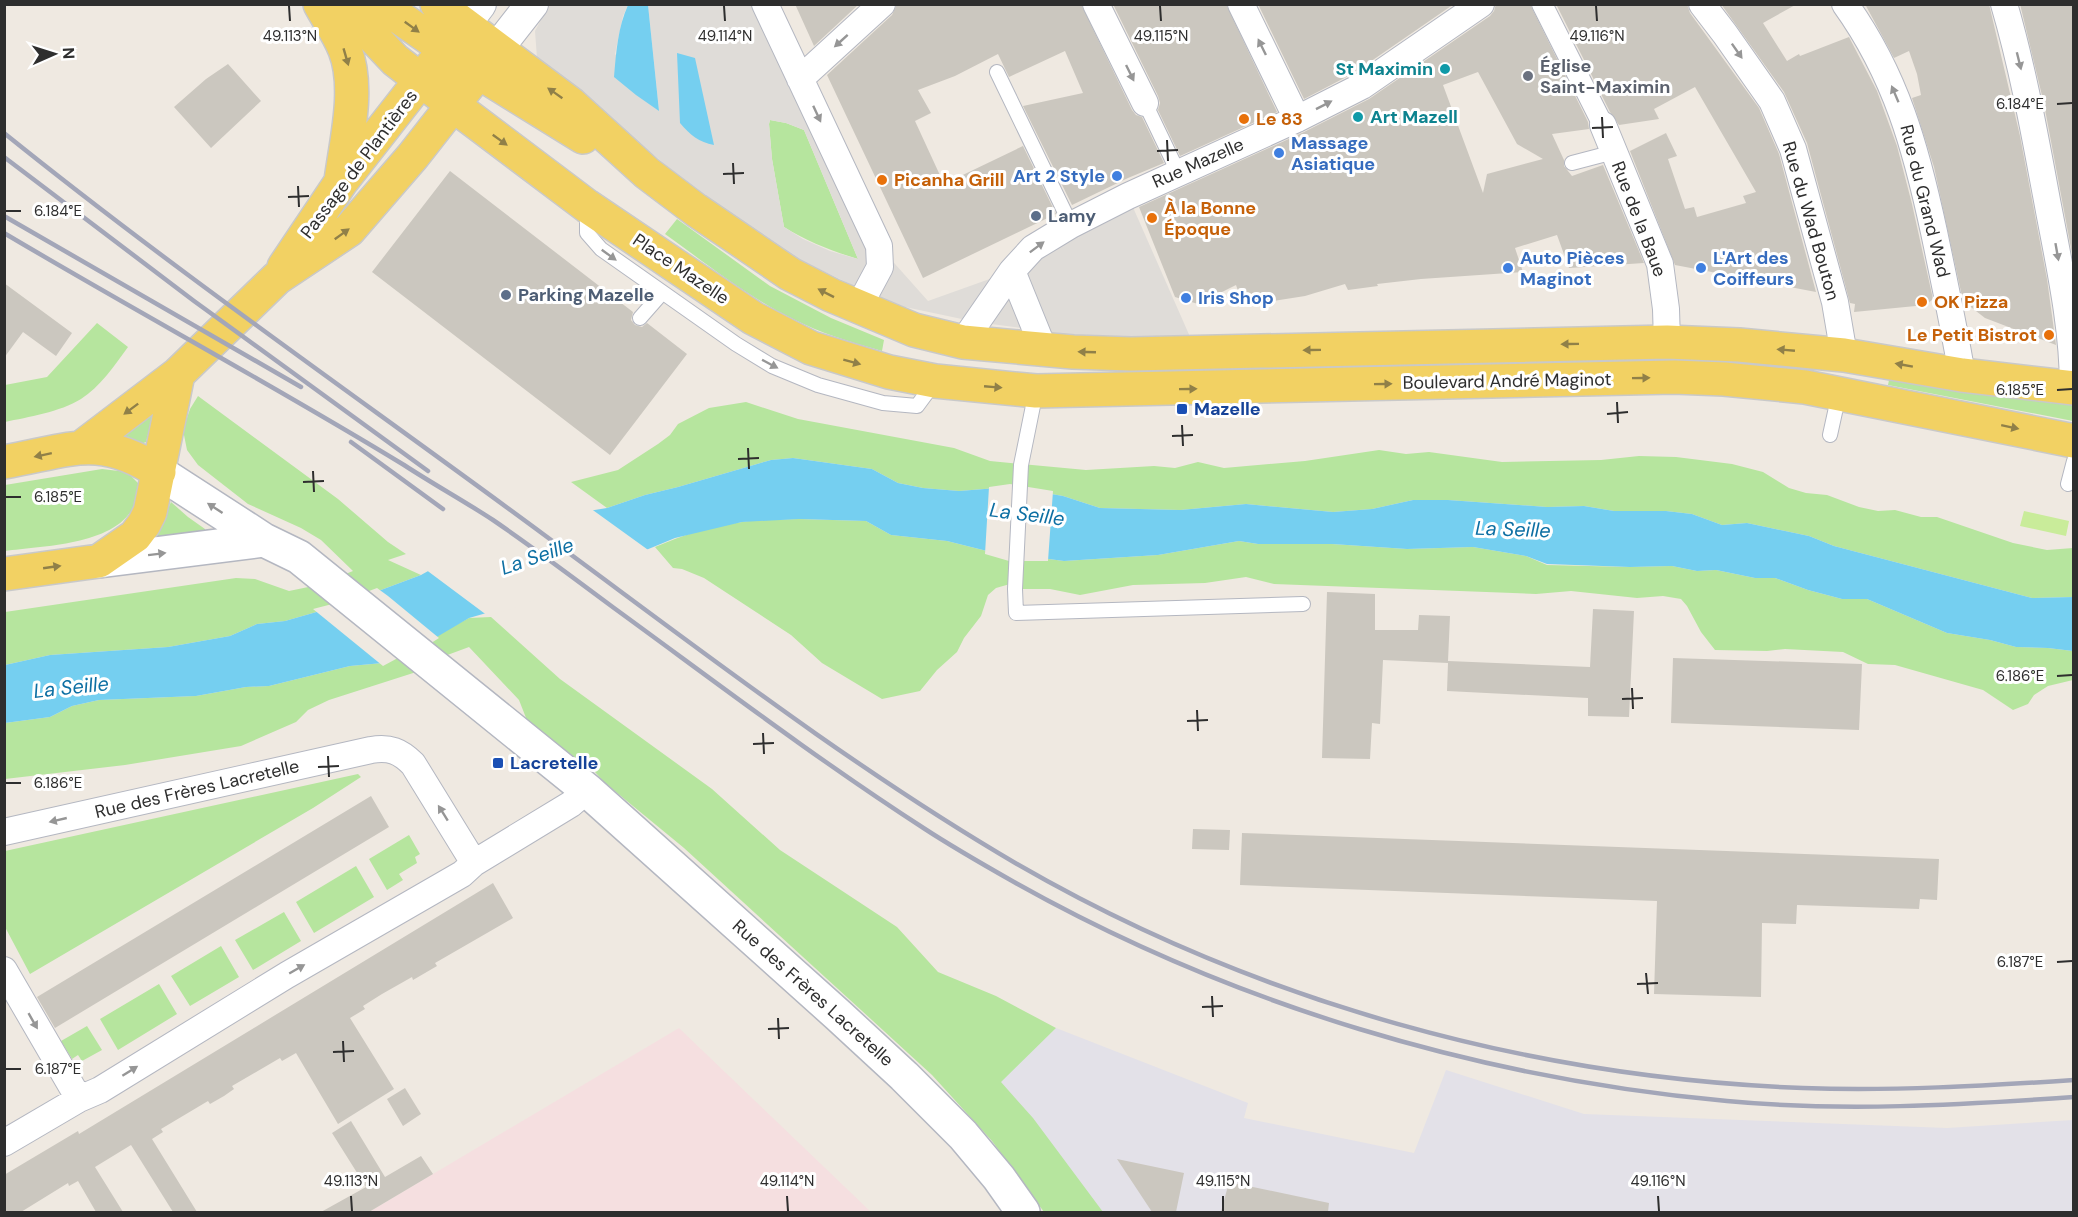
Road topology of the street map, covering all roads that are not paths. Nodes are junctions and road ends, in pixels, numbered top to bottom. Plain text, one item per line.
1 (320, 4) edge
2 (342, 4) edge
3 (380, 4) edge
4 (437, 4) edge
5 (532, 4) edge
6 (765, 4) edge
7 (882, 4) edge
8 (1096, 4) edge
9 (1241, 4) edge
10 (1481, 4) edge
11 (1542, 4) edge
12 (1702, 4) edge
13 (1845, 4) edge
14 (2004, 4) edge
15 (469, 46) edge
16 (997, 72) dead end
17 (800, 79) junction
18 (421, 81) junction
19 (1145, 103) joint
20 (453, 105) junction
21 (1297, 119) junction
22 (1602, 125) joint
23 (1614, 152) junction
24 (1572, 163) dead end
25 (1178, 172) junction
26 (341, 182) junction
27 (587, 206) junction
28 (1071, 225) junction
29 (1012, 271) junction
30 (277, 278) junction
31 (662, 293) junction
32 (858, 308) junction
33 (640, 318) dead end
34 (963, 342) junction
35 (1667, 342) junction
36 (1044, 350) junction
37 (1844, 355) junction
38 (178, 374) junction
39 (1962, 375) junction
40 (935, 381) junction
41 (2073, 388) edge
42 (1036, 391) junction
43 (1839, 394) junction
44 (1830, 435) dead end
45 (2073, 441) edge
46 (82, 447) junction
47 (2073, 461) edge
48 (4, 462) edge
49 (159, 472) junction
50 (2068, 484) dead end
51 (264, 540) junction
52 (99, 561) junction
53 (4, 574) edge
54 (1303, 604) dead end
55 (587, 790) junction
56 (4, 832) edge
57 (474, 863) junction
58 (4, 970) edge
59 (79, 1099) junction
60 (4, 1143) edge
61 (1023, 1212) edge

1 -> 26 main road
2 - 18 main road, Place Mazelle
3 -> 15 main road
4 - 15 main road
5 - 15 street
6 - 17 street
7 -> 17 street
8 -> 19 street
21 -> 9 street
21 -> 10 street, Rue Mazelle
11 - 22 street, Rue de la Baue
12 -> 37 street, Rue du Wad Bouton
39 -> 13 street, Rue du Grand Wad
14 -> 41 street
15 - 18 main road, Passage de Plantières
15 - 20 main road, Passage de Plantières
32 -> 15 main road
16 - 28 lane
17 -> 32 street
18 - 20 main road, Place Mazelle
18 - 26 main road, Passage de Plantières
19 - 25 lane
20 -> 27 main road, Place Mazelle
30 -> 20 main road, Passage de Plantières
21 - 25 street, Rue Mazelle
22 - 23 street, Rue de la Baue
23 - 24 lane
23 - 35 street, Rue de la Baue
25 - 28 street, Rue Mazelle
26 - 30 main road, Passage de Plantières
27 -> 31 lane
27 -> 40 main road, Place Mazelle
29 -> 28 street, Rue Mazelle
29 - 34 street, Rue Mazelle
29 - 36 street
30 - 38 main road, Passage de Plantières
31 - 33 lane
31 -> 40 lane
32 - 34 main road
34 - 36 main road, Boulevard André Maginot
34 - 40 main road
35 -> 36 main road, Boulevard André Maginot
37 -> 35 main road, Boulevard André Maginot
36 - 42 main road
39 -> 37 main road, Boulevard André Maginot
37 - 43 main road
38 -> 46 main road, Passage de Plantières
38 - 49 main road
39 - 41 main road, Boulevard André Maginot
40 -> 42 main road, Boulevard André Maginot
42 -> 43 main road, Boulevard André Maginot
42 - 54 lane
43 - 44 lane
43 -> 45 main road, Boulevard André Maginot
46 -> 48 main road
46 - 49 main road
47 - 50 lane
51 -> 49 main road
49 - 52 main road
52 -> 51 main road
51 - 55 main road, Rue des Frères Lacretelle
53 -> 52 main road
55 - 57 street
55 - 61 main road, Rue des Frères Lacretelle
57 -> 56 street, Rue des Frères Lacretelle
59 -> 57 street
58 -> 59 street
59 - 60 street

